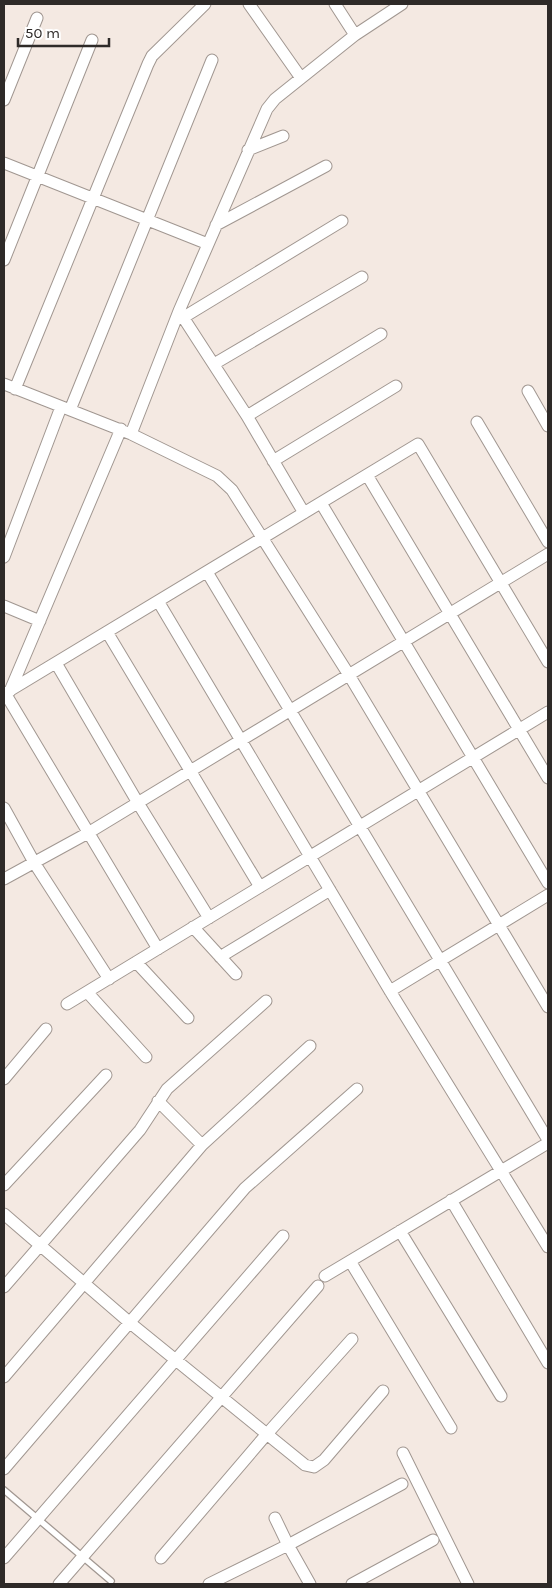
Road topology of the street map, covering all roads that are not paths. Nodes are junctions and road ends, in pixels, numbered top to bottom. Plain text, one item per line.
1 (205, 4) edge
2 (248, 4) edge
3 (335, 4) edge
4 (402, 4) edge
5 (37, 18) dead end
6 (355, 35) junction
7 (92, 40) dead end
8 (212, 60) dead end
9 (301, 78) junction
10 (4, 100) edge
11 (283, 136) dead end
12 (248, 150) junction
13 (4, 163) edge
14 (326, 166) dead end
15 (37, 176) junction
16 (92, 199) junction
17 (146, 220) junction
18 (342, 222) dead end
19 (216, 225) junction
20 (208, 244) junction
21 (4, 260) edge
22 (362, 277) dead end
23 (182, 314) junction
24 (380, 334) dead end
25 (214, 364) junction
26 (4, 385) edge
27 (396, 386) dead end
28 (16, 389) junction
29 (528, 391) dead end
30 (66, 408) junction
31 (246, 416) junction
32 (477, 422) dead end
33 (548, 426) edge
34 (126, 431) junction
35 (273, 461) junction
36 (367, 475) junction
37 (321, 503) junction
38 (304, 512) junction
39 (261, 536) junction
40 (548, 542) edge
41 (548, 554) edge
42 (4, 557) edge
43 (207, 572) junction
44 (501, 583) junction
45 (158, 601) junction
46 (4, 606) edge
47 (450, 614) junction
48 (40, 621) junction
49 (107, 632) junction
50 (404, 642) junction
51 (548, 662) edge
52 (56, 663) junction
53 (349, 675) junction
54 (6, 693) edge
55 (290, 710) junction
56 (548, 712) edge
57 (520, 730) junction
58 (241, 740) junction
59 (473, 758) junction
60 (190, 771) junction
61 (548, 778) edge
62 (418, 791) junction
63 (138, 803) junction
64 (4, 808) edge
65 (360, 827) junction
66 (88, 833) junction
67 (310, 857) junction
68 (36, 864) junction
69 (4, 879) edge
70 (548, 883) edge
71 (260, 887) junction
72 (330, 890) junction
73 (548, 895) edge
74 (209, 918) junction
75 (499, 925) junction
76 (193, 928) junction
77 (158, 949) junction
78 (220, 957) junction
79 (440, 961) junction
80 (136, 962) junction
81 (236, 974) dead end
82 (109, 979) junction
83 (390, 991) junction
84 (87, 992) junction
85 (266, 1001) dead end
86 (67, 1004) dead end
87 (548, 1007) edge
88 (188, 1018) dead end
89 (46, 1029) dead end
90 (310, 1046) dead end
91 (146, 1057) dead end
92 (106, 1075) dead end
93 (4, 1079) edge
94 (357, 1089) dead end
95 (158, 1101) junction
96 (548, 1141) edge
97 (202, 1144) junction
98 (502, 1170) junction
99 (4, 1185) edge
100 (451, 1200) junction
101 (4, 1214) edge
102 (400, 1230) junction
103 (283, 1236) dead end
104 (40, 1245) junction
105 (548, 1248) edge
106 (350, 1261) junction
107 (325, 1276) dead end
108 (84, 1283) junction
109 (318, 1286) dead end
110 (4, 1287) edge
111 (129, 1322) junction
112 (352, 1338) dead end
113 (176, 1359) junction
114 (548, 1362) edge
115 (4, 1377) edge
116 (383, 1391) dead end
117 (501, 1396) dead end
118 (221, 1398) junction
119 (451, 1428) dead end
120 (266, 1435) junction
121 (403, 1453) dead end
122 (4, 1469) edge
123 (402, 1484) dead end
124 (4, 1490) edge
125 (275, 1518) dead end
126 (37, 1519) junction
127 (432, 1540) dead end
128 (288, 1544) junction
129 (82, 1557) junction
130 (4, 1558) edge
131 (161, 1558) dead end
132 (111, 1581) dead end
133 (59, 1584) edge
134 (209, 1584) edge
135 (310, 1584) edge
136 (352, 1584) edge
137 (468, 1584) edge

1 - 16 street
2 - 9 street
3 - 6 street
4 - 6 street
5 - 10 street
6 - 9 street
7 - 15 street
8 - 17 street
9 - 12 street
11 - 12 street
12 - 19 street
13 - 15 street
14 - 19 street
15 - 16 street
15 - 21 street
16 - 17 street
16 - 28 street
17 - 20 street
17 - 30 street
18 - 23 street
19 - 20 street
20 - 23 street
22 - 25 street
23 - 25 street
23 - 34 street
24 - 31 street
25 - 31 street
26 - 28 street
27 - 35 street
28 - 30 street
29 - 33 street
30 - 34 street
30 - 42 street
31 - 35 street
32 - 40 street
34 - 39 street
34 - 48 street
35 - 38 street
36 - 37 street
36 - 44 street
36 - 47 street
37 - 38 street
37 - 50 street
38 - 39 street
39 - 43 street
39 - 53 street
41 - 44 street
43 - 45 street
43 - 55 street
44 - 47 street
44 - 51 street
45 - 49 street
45 - 58 street
46 - 48 street
47 - 50 street
47 - 57 street
48 - 54 street
49 - 52 street
49 - 60 street
50 - 53 street
50 - 59 street
52 - 54 street
52 - 63 street
53 - 55 street
53 - 62 street
54 - 66 street
55 - 58 street
55 - 65 street
56 - 57 street
57 - 59 street
57 - 61 street
58 - 60 street
58 - 67 street
59 - 62 street
59 - 70 street
60 - 63 street
60 - 71 street
62 - 65 street
62 - 75 street
63 - 66 street
63 - 74 street
64 - 68 street
65 - 67 street
65 - 79 street
66 - 68 street
66 - 77 street
67 - 71 street
67 - 72 street
68 - 69 street
68 - 82 street
71 - 74 street
72 - 78 street
72 - 83 street
73 - 75 street
74 - 76 street
75 - 79 street
75 - 87 street
76 - 77 street
76 - 78 street
77 - 80 street
78 - 81 street
79 - 83 street
79 - 96 street
80 - 82 street
80 - 88 street
82 - 84 street
83 - 98 street
84 - 86 street
84 - 91 street
85 - 95 street
89 - 93 street
90 - 97 street
92 - 99 street
94 - 111 street
95 - 97 street
95 - 104 street
96 - 98 street
97 - 108 street
98 - 100 street
98 - 105 street
100 - 102 street
100 - 114 street
101 - 104 street
102 - 106 street
102 - 117 street
103 - 113 street
104 - 108 street
104 - 110 street
106 - 107 street
106 - 119 street
108 - 111 street
108 - 115 street
109 - 118 street
111 - 113 street
111 - 122 street
112 - 120 street
113 - 118 street
113 - 126 street
116 - 120 street
118 - 120 street
118 - 129 street
120 - 131 street
121 - 137 street
123 - 128 street
124 - 126 lane
125 - 128 street
126 - 129 lane
126 - 130 street
127 - 136 street
128 - 134 street
128 - 135 street
129 - 132 lane
129 - 133 street

